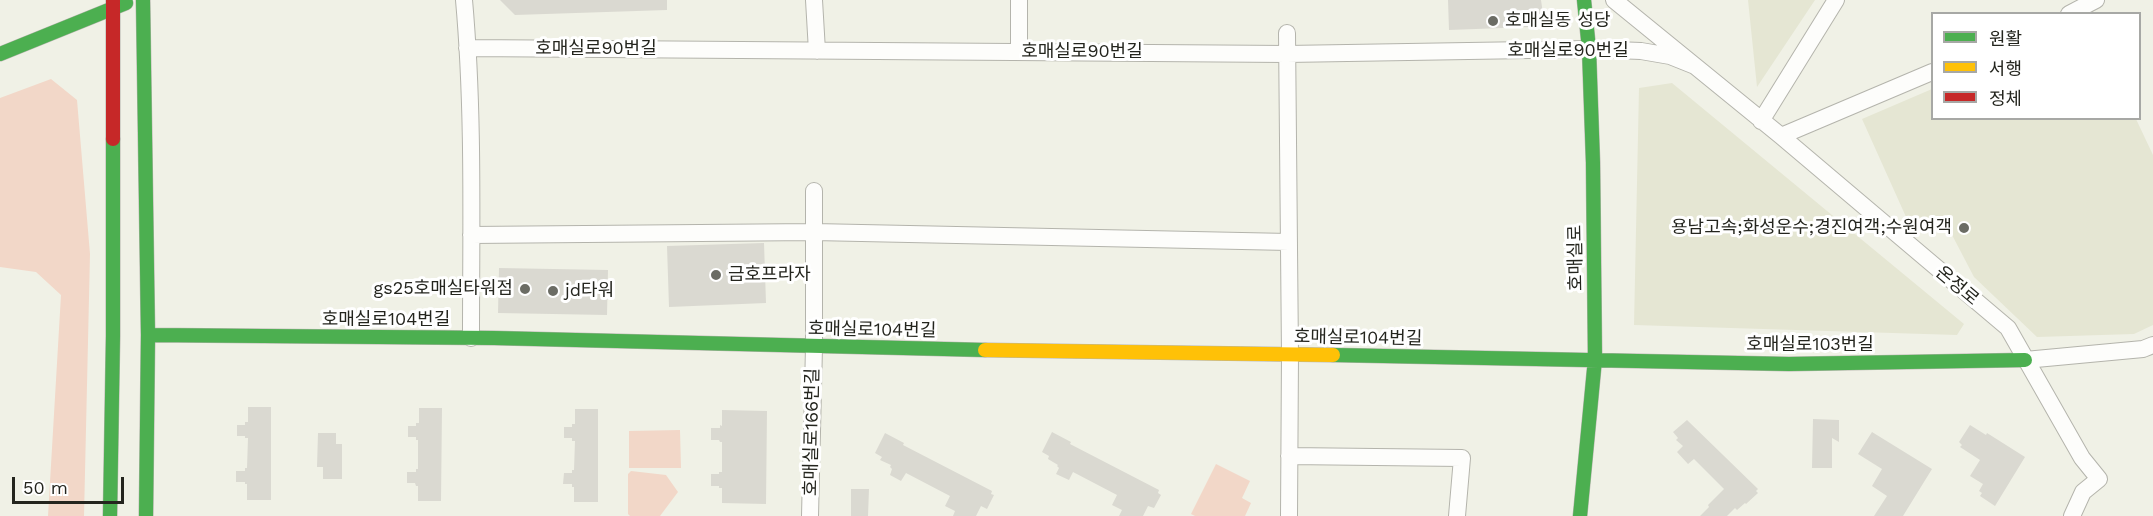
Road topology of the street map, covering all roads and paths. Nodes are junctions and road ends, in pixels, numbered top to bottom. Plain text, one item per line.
1 (133, 0) edge
2 (143, 0) edge
3 (464, 0) edge
4 (814, 0) edge
5 (1019, 0) edge
6 (1584, 0) edge
7 (1614, 0) edge
8 (1836, 0) edge
9 (2096, 0) edge
10 (113, 4) edge
11 (2073, 12) edge
12 (1287, 33) dead end
13 (467, 48) junction
14 (1588, 49) junction
15 (817, 51) junction
16 (1019, 52) junction
17 (0, 54) edge
18 (1287, 54) junction
19 (1695, 66) junction
20 (1931, 72) edge
21 (1761, 121) junction
22 (1781, 136) junction
23 (814, 190) dead end
24 (814, 232) junction
25 (471, 235) junction
26 (1289, 242) junction
27 (148, 335) junction
28 (471, 338) junction
29 (2153, 345) edge
30 (813, 347) junction
31 (1290, 355) junction
32 (1595, 359) junction
33 (2025, 360) junction
34 (1289, 456) junction
35 (110, 516) edge
36 (146, 516) edge
37 (810, 516) edge
38 (1289, 516) edge
39 (1457, 516) edge
40 (1580, 516) edge
41 (2072, 516) edge

1 - 10 street
2 - 27 street
3 - 13 street
4 - 15 street
5 - 16 street
6 - 14 street, 호매실로
7 - 19 street, 온정로
8 - 21 street
9 - 11 street
10 - 17 street
10 - 35 street
12 - 18 street
13 - 15 street, 호매실로90번길
13 - 25 street
14 - 18 street, 호매실로90번길
14 - 19 street, 호매실로90번길
14 - 32 street, 호매실로
15 - 16 street, 호매실로90번길
16 - 18 street, 호매실로90번길
18 - 26 street
19 - 21 street, 온정로
20 - 22 street
21 - 22 street, 온정로
22 - 33 street, 온정로
23 - 24 street, 호매실로166번길
24 - 25 street
24 - 26 street
24 - 30 street, 호매실로166번길
25 - 28 street
26 - 31 street
27 - 28 street, 호매실로104번길
27 - 36 street
28 - 30 street, 호매실로104번길
29 - 33 street
30 - 31 street, 호매실로104번길
30 - 37 street, 호매실로166번길
31 - 32 street, 호매실로104번길
31 - 34 street
32 - 33 street, 호매실로103번길
32 - 40 street, 호매실로
33 - 41 street, 온정로
34 - 38 street
34 - 39 street

